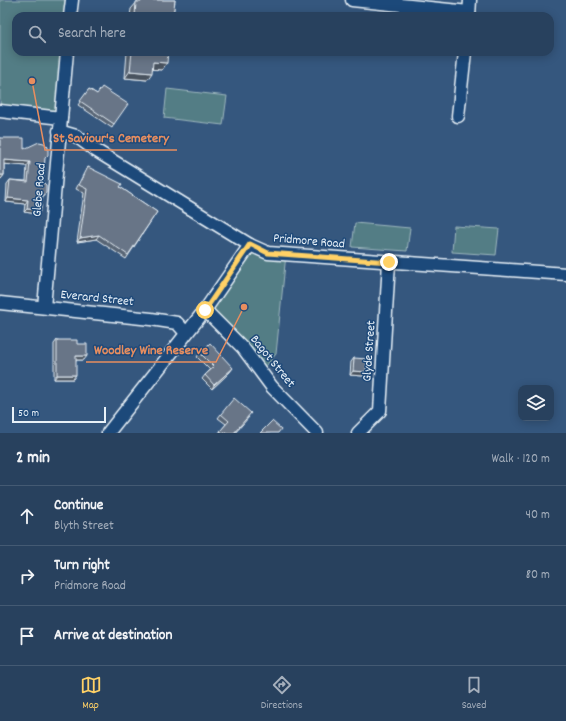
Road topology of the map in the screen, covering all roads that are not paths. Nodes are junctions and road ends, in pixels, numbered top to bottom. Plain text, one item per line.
1 (72, 0) edge
2 (352, 0) edge
3 (469, 9) edge
4 (70, 12) edge
5 (67, 56) edge
6 (465, 56) edge
7 (0, 110) edge
8 (458, 116) dead end
9 (61, 118) junction
10 (59, 131) junction
11 (250, 244) junction
12 (389, 262) junction
13 (566, 274) edge
14 (0, 304) edge
15 (44, 307) junction
16 (205, 310) junction
17 (186, 333) junction
18 (108, 433) edge
19 (317, 433) edge
20 (358, 433) edge

1 - 4 street
2 - 3 street
5 - 9 street, Glebe Road
6 - 8 street
7 - 9 street
9 - 10 street, Glebe Road
10 - 11 street, Pridmore Road
10 - 15 street, Glebe Road
11 - 12 street, Pridmore Road
11 - 16 street
12 - 13 street, Pridmore Road
12 - 20 street, Glyde Street
14 - 15 street, Everard Street
15 - 17 street, Everard Street
16 - 17 street
16 - 19 street, Bagot Street
17 - 18 street

